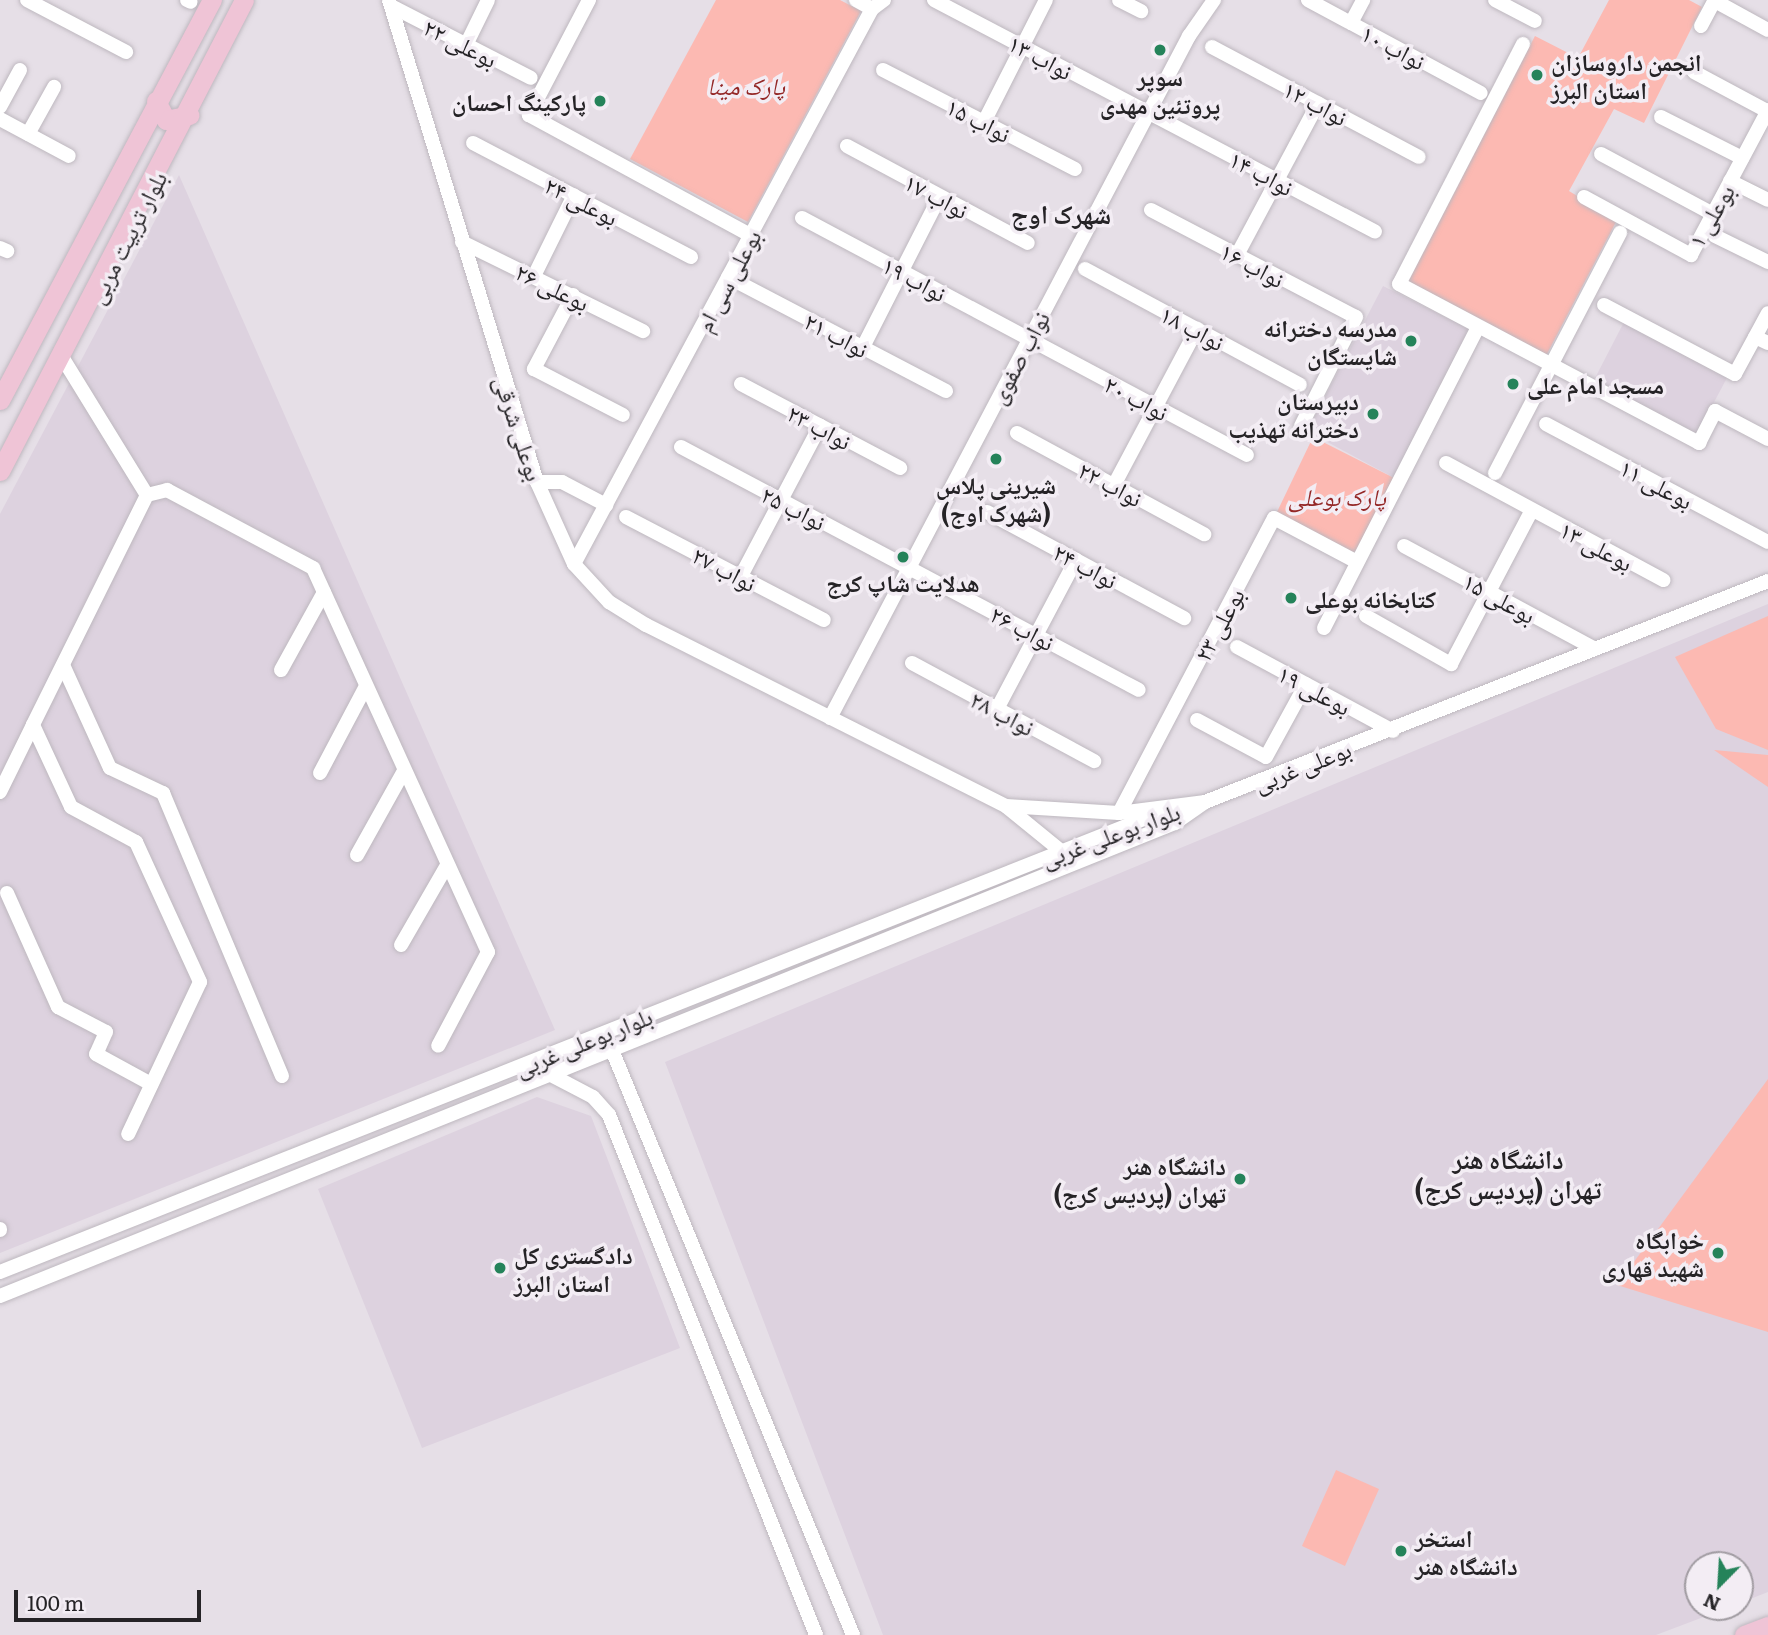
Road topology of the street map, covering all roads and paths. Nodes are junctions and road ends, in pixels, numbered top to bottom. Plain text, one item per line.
1 (27, 0) edge
2 (212, 0) edge
3 (244, 0) edge
4 (488, 0) edge
5 (589, 0) edge
6 (856, 0) edge
7 (934, 0) edge
8 (1046, 0) edge
9 (1119, 0) edge
10 (1214, 0) edge
11 (1308, 0) edge
12 (1363, 0) edge
13 (1495, 0) edge
14 (1715, 1) edge
15 (390, 3) edge
16 (878, 4) edge
17 (50, 5) edge
18 (1142, 12) dead end
19 (1535, 21) dead end
20 (1351, 23) junction
21 (1701, 26) dead end
22 (1768, 30) edge
23 (1524, 44) dead end
24 (466, 45) junction
25 (1022, 46) junction
26 (1212, 47) dead end
27 (126, 52) dead end
28 (20, 70) dead end
29 (883, 70) dead end
30 (1693, 72) dead end
31 (531, 78) dead end
32 (54, 87) dead end
33 (1481, 93) dead end
34 (156, 101) junction
35 (1318, 103) junction
36 (0, 107) edge
37 (1768, 111) edge
38 (1148, 113) junction
39 (189, 115) junction
40 (1661, 117) dead end
41 (0, 119) edge
42 (984, 122) junction
43 (28, 134) junction
44 (473, 143) dead end
45 (847, 146) dead end
46 (1601, 154) dead end
47 (69, 156) dead end
48 (1419, 157) dead end
49 (1742, 159) junction
50 (1075, 169) dead end
51 (1277, 181) junction
52 (1730, 181) junction
53 (574, 195) junction
54 (940, 196) junction
55 (1584, 197) dead end
56 (1768, 200) edge
57 (1151, 210) dead end
58 (1713, 214) junction
59 (802, 218) dead end
60 (1375, 232) dead end
61 (1620, 233) dead end
62 (750, 235) junction
63 (1715, 236) dead end
64 (462, 242) junction
65 (1028, 243) dead end
66 (1237, 255) junction
67 (691, 257) dead end
68 (1768, 262) edge
69 (1085, 269) dead end
70 (902, 270) junction
71 (534, 276) junction
72 (728, 277) junction
73 (573, 295) junction
74 (1604, 305) dead end
75 (1768, 313) edge
76 (1478, 327) junction
77 (1197, 329) junction
78 (643, 331) dead end
79 (1028, 339) junction
80 (1762, 340) edge
81 (863, 347) junction
82 (62, 357) junction
83 (1550, 366) junction
84 (741, 384) dead end
85 (1300, 385) dead end
86 (946, 391) dead end
87 (0, 400) edge
88 (1155, 407) junction
89 (623, 415) dead end
90 (1546, 424) dead end
91 (820, 426) junction
92 (1301, 426) dead end
93 (1017, 433) dead end
94 (1768, 439) edge
95 (681, 447) dead end
96 (1247, 455) dead end
97 (1446, 463) dead end
98 (900, 468) dead end
99 (0, 471) edge
100 (1495, 473) dead end
101 (537, 482) junction
102 (1114, 485) junction
103 (147, 495) junction
104 (781, 500) junction
105 (606, 505) junction
106 (1532, 510) junction
107 (987, 512) dead end
108 (626, 517) dead end
109 (1204, 534) dead end
110 (1768, 542) edge
111 (1404, 546) dead end
112 (1076, 560) junction
113 (1357, 562) junction
114 (574, 564) junction
115 (908, 565) junction
116 (741, 576) junction
117 (1663, 580) dead end
118 (1768, 581) edge
119 (1490, 590) junction
120 (324, 592) junction
121 (1366, 616) dead end
122 (1184, 618) dead end
123 (824, 620) dead end
124 (1324, 628) dead end
125 (1037, 635) junction
126 (1237, 647) dead end
127 (1595, 649) junction
128 (912, 663) dead end
129 (63, 665) junction
130 (281, 670) dead end
131 (1306, 684) junction
132 (366, 686) junction
133 (1139, 690) dead end
134 (997, 709) junction
135 (830, 718) junction
136 (1197, 720) dead end
137 (33, 725) junction
138 (1393, 731) junction
139 (1094, 761) dead end
140 (404, 771) junction
141 (320, 773) dead end
142 (0, 792) edge
143 (1205, 802) junction
144 (1006, 806) junction
145 (1119, 813) junction
146 (1064, 850) junction
147 (357, 855) dead end
148 (1071, 865) junction
149 (446, 867) junction
150 (7, 894) dead end
151 (401, 945) dead end
152 (438, 1046) dead end
153 (612, 1050) junction
154 (282, 1076) dead end
155 (553, 1076) junction
156 (151, 1084) junction
157 (413, 1108) junction
158 (422, 1126) junction
159 (128, 1134) dead end
160 (174, 1203) junction
161 (182, 1223) junction
162 (0, 1272) edge
163 (0, 1296) edge
164 (1768, 1626) edge
165 (816, 1635) edge
166 (853, 1635) edge
167 (1744, 1635) edge

1 - 17 street
2 - 34 main road, بلوار تربیت مربی
3 - 39 main road, بلوار تربیت مربی
4 - 24 street
5 - 62 street
6 - 16 street
7 - 25 street, نواب ۱۳
8 - 25 street
9 - 18 street
10 - 38 street, نواب صفوی
11 - 20 street, نواب ۱۰
12 - 20 street
13 - 19 street
14 - 21 street
14 - 22 street
15 - 24 street, بوعلی ۲۲
15 - 64 street, بوعلی شرقی
16 - 62 street, بوعلی سی ام
17 - 27 street
20 - 33 street, نواب ۱۰
23 - 76 street
24 - 31 street, بوعلی ۲۲
25 - 38 street, نواب ۱۳
25 - 42 street
26 - 35 street, نواب ۱۲
28 - 36 street
29 - 42 street, نواب ۱۵
30 - 37 street
32 - 43 street
34 - 39 main road
34 - 87 main road, بلوار تربیت مربی
35 - 48 street, نواب ۱۲
35 - 51 street
37 - 49 street, بوعلی ۱
38 - 51 street, نواب ۱۴
38 - 79 street, نواب صفوی
39 - 82 main road, بلوار تربیت مربی
40 - 49 street
41 - 43 street
42 - 50 street, نواب ۱۵
43 - 47 street
44 - 53 street, بوعلی ۲۴
45 - 54 street, نواب ۱۷
46 - 58 street
49 - 52 street, بوعلی ۱
51 - 60 street, نواب ۱۴
51 - 66 street
52 - 56 street
52 - 58 street, بوعلی ۱
53 - 67 street, بوعلی ۲۴
53 - 71 street
54 - 65 street, نواب ۱۷
54 - 70 street
55 - 58 street, بوعلی ۱
57 - 66 street, نواب ۱۶
59 - 70 street, نواب ۱۹
61 - 83 street
62 - 72 street, بوعلی سی ام
63 - 68 street
64 - 71 street, بوعلی ۲۶
64 - 101 street, بوعلی شرقی
66 - 92 street, نواب ۱۶
69 - 77 street, نواب ۱۸
70 - 79 street, نواب ۱۹
70 - 81 street
71 - 73 street, بوعلی ۲۶
72 - 81 street, نواب ۲۱
72 - 105 street, بوعلی سی ام
73 - 78 street, بوعلی ۲۶
73 - 89 street
74 - 80 street
75 - 80 street
76 - 83 street
76 - 113 street
77 - 85 street, نواب ۱۸
77 - 88 street
79 - 88 street, نواب ۲۰
79 - 115 street, نواب صفوی
81 - 86 street, نواب ۲۱
82 - 99 main road, بلوار تربیت مربی
82 - 103 street
83 - 94 street
83 - 100 street
84 - 91 street, نواب ۲۳
88 - 96 street, نواب ۲۰
88 - 102 street
90 - 110 street, بوعلی ۱۱
91 - 98 street, نواب ۲۳
91 - 104 street
93 - 102 street, نواب ۲۲
95 - 104 street, نواب ۲۵
97 - 106 street, بوعلی ۱۳
101 - 105 street
101 - 114 street, بوعلی شرقی
102 - 109 street, نواب ۲۲
103 - 120 street
103 - 129 street
104 - 115 street, نواب ۲۵
104 - 116 street
105 - 114 street, بوعلی سی ام
106 - 117 street, بوعلی ۱۳
106 - 119 street
107 - 112 street, نواب ۲۴
108 - 116 street, نواب ۲۷
111 - 119 street, بوعلی ۱۵
112 - 122 street, نواب ۲۴
112 - 125 street
113 - 124 street
113 - 145 street, بوعلی ۲۳
114 - 135 street, بوعلی شرقی
115 - 125 street, نواب ۲۶
115 - 135 street, نواب صفوی
116 - 123 street, نواب ۲۷
118 - 127 street, بوعلی غربی
119 - 121 street
119 - 127 street, بوعلی ۱۵
120 - 130 street
120 - 132 street
125 - 133 street, نواب ۲۶
125 - 134 street
126 - 131 street, بوعلی ۱۹
127 - 138 street, بوعلی غربی
128 - 134 street, نواب ۲۸
129 - 137 street
129 - 154 street
131 - 136 street
131 - 138 street, بوعلی ۱۹
132 - 140 street
132 - 141 street
134 - 139 street, نواب ۲۸
135 - 144 street, بوعلی غربی
137 - 142 street
137 - 156 street
138 - 143 street, بوعلی غربی
140 - 147 street
140 - 149 street
143 - 145 street, بوعلی غربی
143 - 146 street, بلوار بوعلی غربی
143 - 148 street, بلوار بوعلی غربی
144 - 145 street, بوعلی غربی
144 - 146 street
146 - 148 street
146 - 157 street, بلوار بوعلی غربی
148 - 153 street, بلوار بوعلی غربی
149 - 151 street
149 - 152 street
150 - 156 street
153 - 155 street, بلوار بوعلی غربی
153 - 166 street
155 - 158 street, بلوار بوعلی غربی
155 - 165 street
156 - 159 street
157 - 158 street
157 - 160 street, بلوار بوعلی غربی
158 - 161 street, بلوار بوعلی غربی
160 - 161 street
160 - 162 street, بلوار بوعلی غربی
161 - 163 street, بلوار بوعلی غربی
164 - 167 main road

